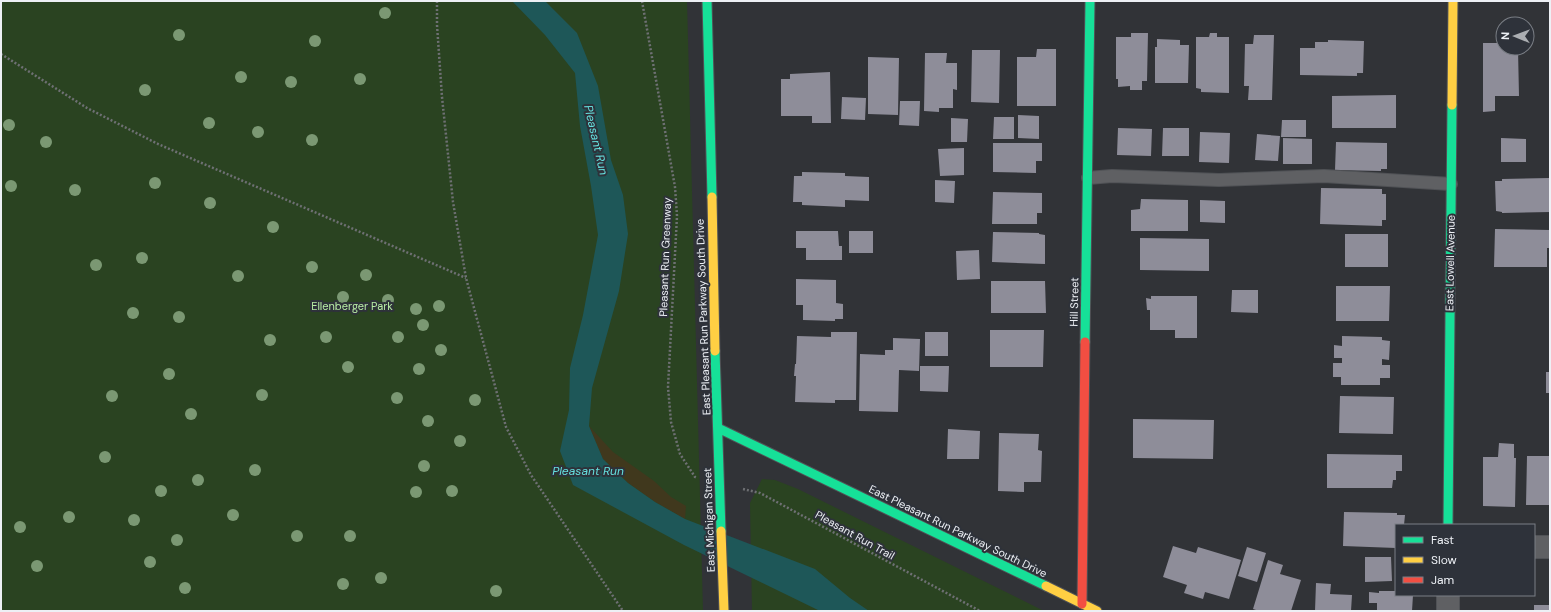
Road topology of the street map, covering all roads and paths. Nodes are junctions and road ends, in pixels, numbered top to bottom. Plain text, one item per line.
1 (437, 1) edge
2 (642, 1) edge
3 (707, 1) edge
4 (1090, 1) edge
5 (1453, 1) edge
6 (1, 54) edge
7 (1088, 178) junction
8 (1451, 184) junction
9 (466, 278) junction
10 (718, 428) junction
11 (700, 479) dead end
12 (720, 487) junction
13 (1448, 524) edge
14 (1535, 547) edge
15 (1550, 547) edge
16 (1448, 596) edge
17 (1082, 604) junction
18 (623, 611) edge
19 (724, 611) edge
20 (980, 611) edge
21 (1097, 611) edge
22 (1448, 611) edge

1 - 9 path
2 - 11 path, Pleasant Run Greenway
3 - 10 street, East Pleasant Run Parkway South Drive
4 - 7 street, Hill Street
5 - 8 street, East Lowell Avenue
6 - 9 path
7 - 8 lane
7 - 17 street, Hill Street
8 - 13 street, East Lowell Avenue
9 - 18 path
10 - 12 street, East Michigan Street
10 - 17 street, East Pleasant Run Parkway South Drive
12 - 19 street, East Michigan Street
12 - 20 path, Pleasant Run Trail
14 - 15 street
16 - 22 street
17 - 21 street, East Pleasant Run Parkway South Drive

